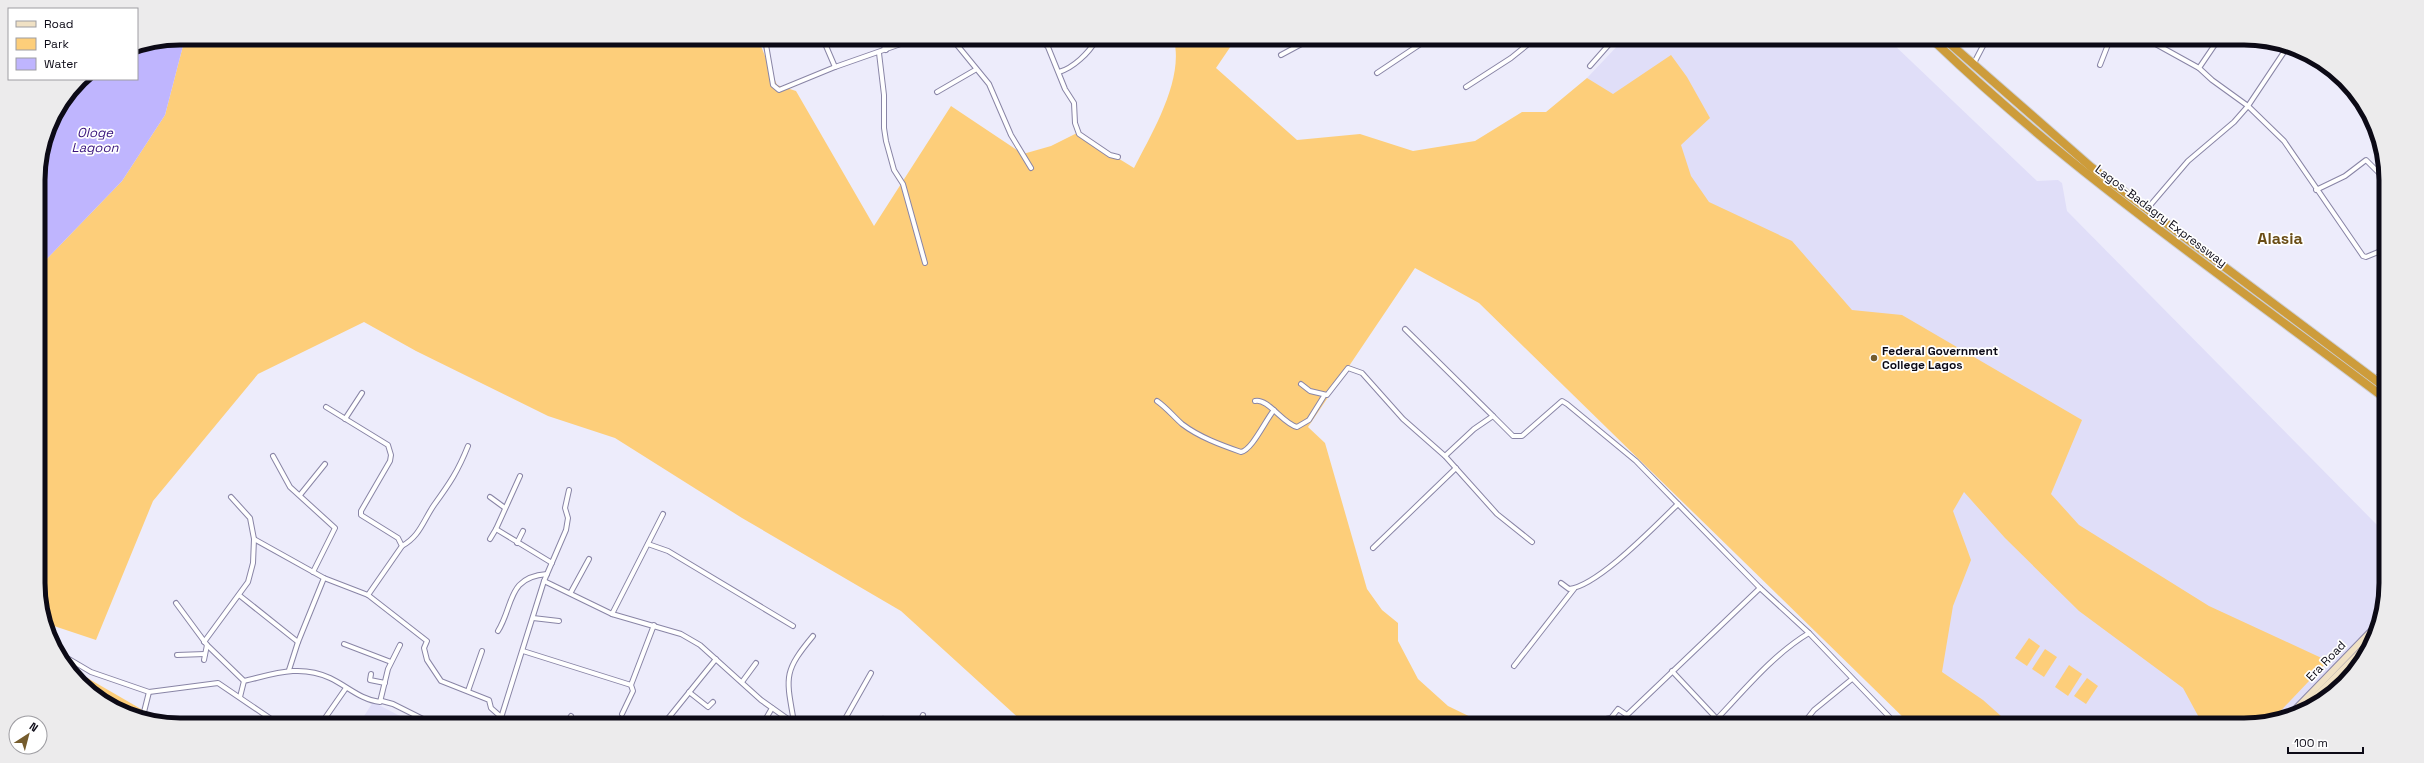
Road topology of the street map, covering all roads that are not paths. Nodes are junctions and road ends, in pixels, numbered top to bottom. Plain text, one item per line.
1 (766, 45) edge
2 (825, 45) edge
3 (884, 45) edge
4 (899, 45) edge
5 (957, 45) edge
6 (1046, 45) edge
7 (1092, 45) edge
8 (1300, 45) edge
9 (1419, 45) edge
10 (1527, 45) edge
11 (1608, 45) edge
12 (1938, 45) edge
13 (1951, 45) edge
14 (1983, 45) edge
15 (2108, 45) edge
16 (2157, 45) edge
17 (2215, 45) edge
18 (886, 50) junction
19 (2284, 52) edge
20 (879, 53) junction
21 (1281, 55) dead end
22 (1972, 65) junction
23 (2100, 65) dead end
24 (1590, 66) dead end
25 (835, 67) junction
26 (2198, 68) junction
27 (975, 70) junction
28 (1059, 72) junction
29 (1377, 74) dead end
30 (1466, 87) dead end
31 (937, 92) dead end
32 (2248, 106) junction
33 (1118, 157) dead end
34 (1031, 168) dead end
35 (2379, 173) edge
36 (2316, 190) junction
37 (2146, 209) junction
38 (2379, 252) edge
39 (925, 264) dead end
40 (1405, 329) dead end
41 (2379, 382) edge
42 (1301, 384) dead end
43 (362, 394) dead end
44 (2379, 394) edge
45 (1324, 396) junction
46 (1157, 401) dead end
47 (1255, 401) dead end
48 (326, 407) dead end
49 (1274, 410) junction
50 (1493, 416) junction
51 (345, 419) junction
52 (468, 446) dead end
53 (273, 456) dead end
54 (1446, 456) junction
55 (325, 464) dead end
56 (1456, 468) junction
57 (520, 476) dead end
58 (569, 490) dead end
59 (300, 495) junction
60 (231, 497) dead end
61 (490, 497) dead end
62 (1678, 504) junction
63 (505, 508) junction
64 (663, 514) dead end
65 (496, 529) junction
66 (524, 531) dead end
67 (254, 539) junction
68 (490, 539) dead end
69 (1532, 542) dead end
70 (517, 543) junction
71 (648, 544) junction
72 (402, 546) junction
73 (1373, 548) dead end
74 (589, 560) dead end
75 (552, 563) junction
76 (312, 572) junction
77 (547, 574) junction
78 (324, 578) junction
79 (544, 581) junction
80 (1561, 582) dead end
81 (1760, 588) junction
82 (1574, 589) junction
83 (571, 592) junction
84 (239, 595) junction
85 (368, 595) junction
86 (176, 604) dead end
87 (612, 614) junction
88 (533, 618) junction
89 (559, 621) dead end
90 (654, 625) junction
91 (793, 626) dead end
92 (498, 631) dead end
93 (1809, 632) junction
94 (2370, 633) edge
95 (813, 636) dead end
96 (298, 642) junction
97 (205, 644) junction
98 (344, 644) dead end
99 (400, 645) dead end
100 (482, 651) dead end
101 (523, 651) junction
102 (2360, 652) edge
103 (205, 654) junction
104 (177, 655) dead end
105 (68, 658) edge
106 (716, 659) junction
107 (204, 660) dead end
108 (391, 662) junction
109 (756, 663) dead end
110 (1514, 666) dead end
111 (289, 670) junction
112 (1672, 671) junction
113 (871, 673) dead end
114 (371, 674) dead end
115 (1852, 679) junction
116 (244, 681) junction
117 (742, 682) junction
118 (385, 683) junction
119 (631, 684) junction
120 (346, 688) junction
121 (2325, 688) joint
122 (468, 691) junction
123 (149, 692) junction
124 (689, 692) junction
125 (240, 697) junction
126 (2314, 699) edge
127 (382, 701) junction
128 (713, 702) dead end
129 (2297, 707) edge
130 (772, 708) junction
131 (144, 713) edge
132 (622, 714) dead end
133 (923, 715) dead end
134 (271, 718) edge
135 (325, 718) edge
136 (421, 718) edge
137 (500, 718) edge
138 (668, 718) edge
139 (766, 718) edge
140 (787, 718) edge
141 (792, 718) edge
142 (847, 718) edge
143 (922, 718) edge
144 (1611, 718) edge
145 (1716, 718) edge
146 (1718, 718) edge
147 (1808, 718) edge
148 (1890, 718) edge

1 - 25 street
2 - 25 street
3 - 18 street
4 - 18 street
5 - 27 street
6 - 28 street
7 - 28 street
8 - 21 street
9 - 29 street
10 - 30 street
11 - 24 street
12 - 44 highway, Lagos-Badagry Expressway
13 - 22 highway, Lagos-Badagry Expressway
14 - 22 street
15 - 23 street
16 - 26 street
17 - 26 street
18 - 20 street
19 - 32 street
20 - 25 street
20 - 39 street
22 - 37 highway, Lagos-Badagry Expressway
26 - 32 street
27 - 31 street
27 - 34 street
28 - 33 street
32 - 36 street
32 - 37 street
35 - 36 street
36 - 38 street
37 - 41 highway, Lagos-Badagry Expressway
40 - 50 street
42 - 45 street
43 - 51 street
45 - 49 street
45 - 54 street
46 - 49 street
47 - 49 street
48 - 51 street
50 - 54 street
50 - 62 street
51 - 72 street
52 - 72 street
53 - 59 street
54 - 56 street
55 - 59 street
56 - 69 street
56 - 73 street
57 - 63 street
58 - 75 street
59 - 76 street
60 - 67 street
61 - 63 street
62 - 81 street
62 - 82 street
63 - 65 street
64 - 71 street
65 - 68 street
65 - 70 street
66 - 70 street
67 - 76 street
67 - 84 street
70 - 75 street
71 - 87 street
71 - 91 street
72 - 85 street
74 - 83 street
75 - 77 street
76 - 78 street
77 - 79 street
77 - 92 street
78 - 85 street
78 - 96 street
79 - 83 street
79 - 88 street
80 - 82 street
81 - 93 street
81 - 112 street
82 - 110 street
83 - 87 street
84 - 96 street
84 - 97 street
85 - 122 street
86 - 97 street
87 - 90 street
88 - 89 street
88 - 101 street
90 - 106 street
90 - 119 street
93 - 115 street
93 - 146 street
94 - 129 main road, Era Road
95 - 141 street
96 - 111 street
97 - 103 street
97 - 116 street
98 - 108 street
99 - 108 street
100 - 122 street
101 - 119 street
101 - 137 street
102 - 121 main road
103 - 104 street
103 - 107 street
105 - 123 street
106 - 117 street
106 - 124 street
108 - 118 street
109 - 117 street
111 - 116 street
111 - 120 street
112 - 144 street
112 - 145 street
113 - 142 street
114 - 118 street
115 - 147 street
115 - 148 street
116 - 125 street
117 - 130 street
118 - 127 street
119 - 132 street
120 - 127 street
120 - 135 street
121 - 126 main road
122 - 137 street
123 - 125 street
123 - 131 street
124 - 128 street
124 - 138 street
125 - 134 street
127 - 136 street
130 - 139 street
130 - 140 street
133 - 143 street

